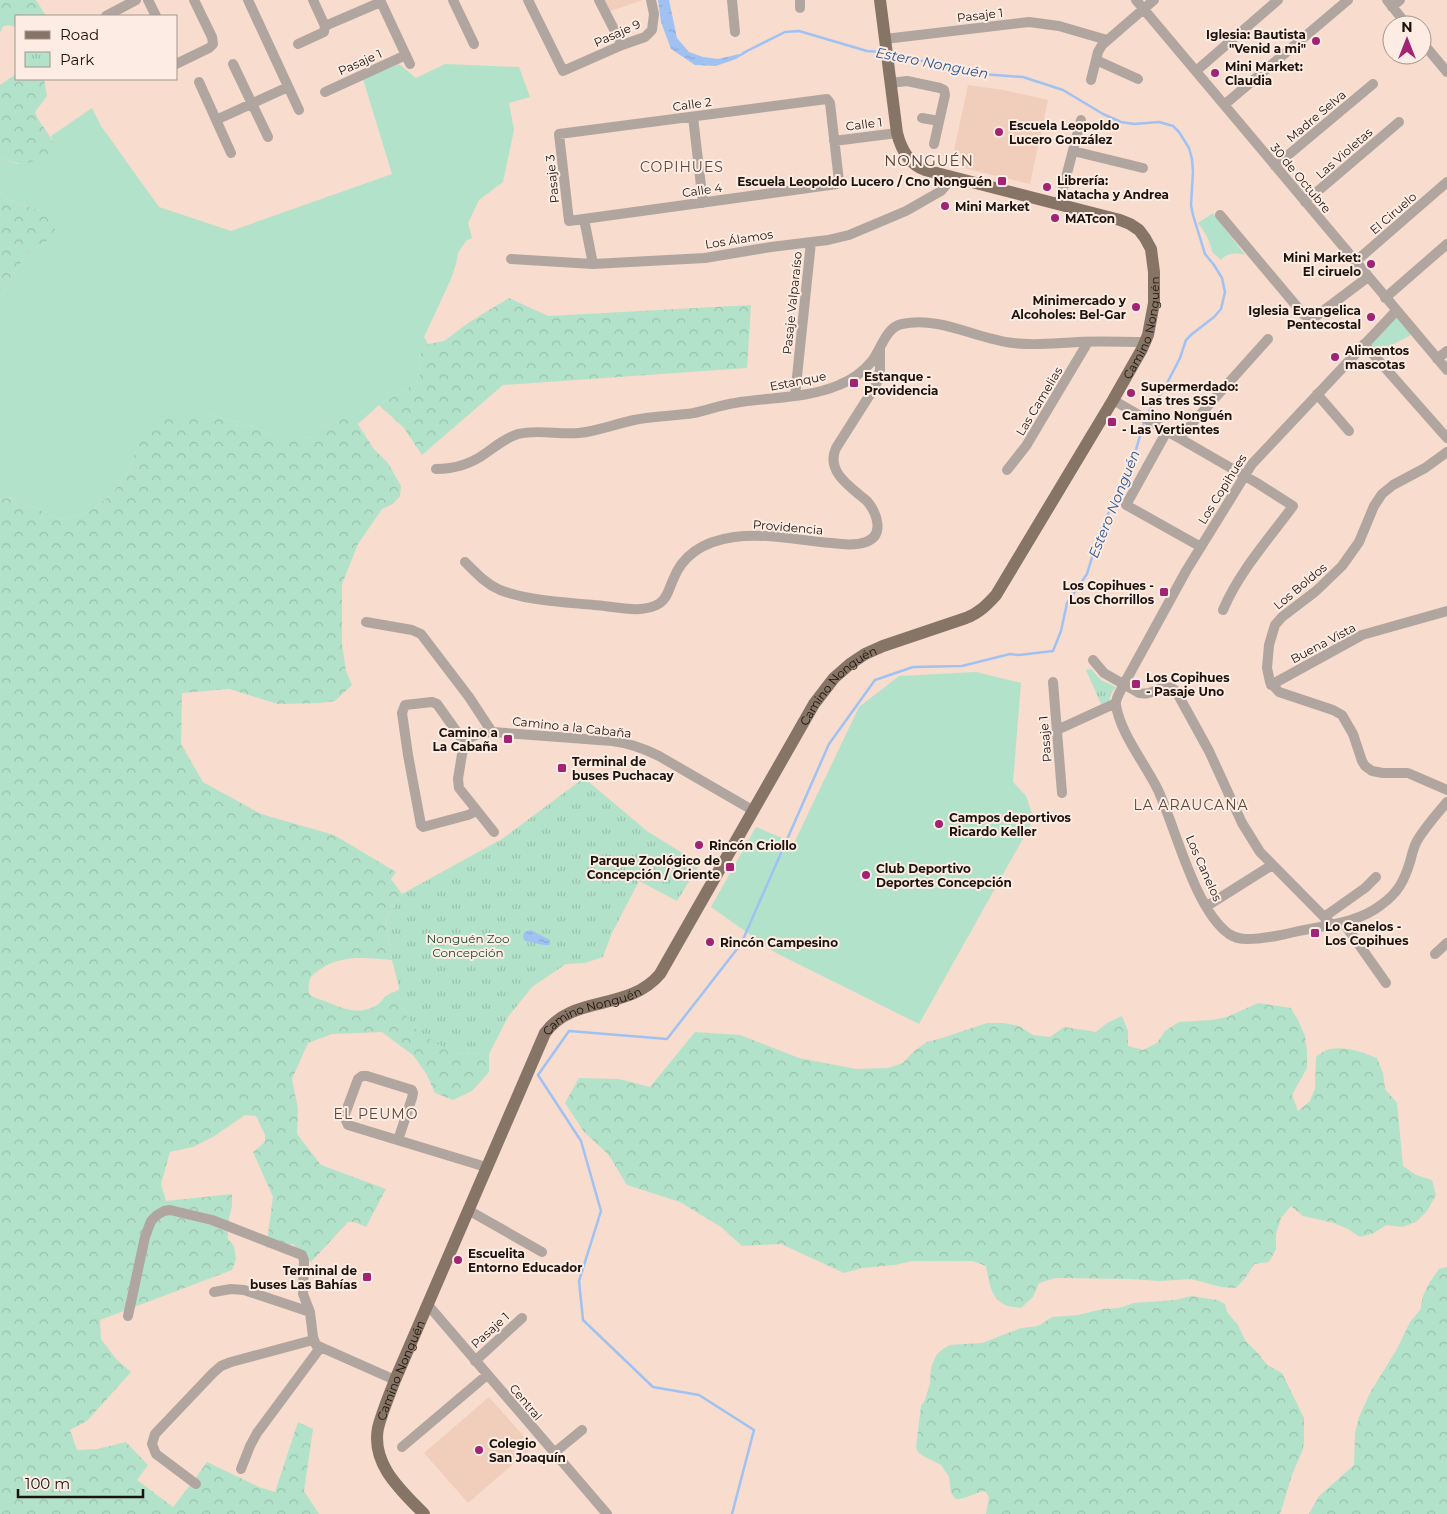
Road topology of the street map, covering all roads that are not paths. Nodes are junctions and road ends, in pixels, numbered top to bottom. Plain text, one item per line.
1 (136, 0) edge
2 (148, 0) edge
3 (194, 0) edge
4 (248, 0) edge
5 (313, 0) edge
6 (453, 0) edge
7 (528, 0) edge
8 (599, 0) edge
9 (651, 0) edge
10 (732, 0) edge
11 (880, 0) edge
12 (1136, 0) edge
13 (1154, 0) edge
14 (1278, 0) edge
15 (1348, 0) edge
16 (380, 1) edge
17 (1393, 2) edge
18 (1144, 9) junction
19 (109, 15) edge
20 (156, 15) edge
21 (1401, 15) edge
22 (326, 26) junction
23 (735, 32) dead end
24 (1107, 40) junction
25 (885, 42) junction
26 (298, 44) dead end
27 (474, 44) dead end
28 (622, 45) junction
29 (1432, 54) edge
30 (1096, 60) junction
31 (178, 63) edge
32 (233, 64) dead end
33 (1196, 71) junction
34 (1447, 72) edge
35 (1138, 79) dead end
36 (1091, 80) dead end
37 (199, 82) dead end
38 (890, 83) junction
39 (1373, 84) dead end
40 (288, 87) junction
41 (325, 92) dead end
42 (828, 100) joint
43 (252, 104) junction
44 (1224, 105) junction
45 (299, 110) dead end
46 (693, 116) junction
47 (922, 118) dead end
48 (216, 120) junction
49 (1081, 120) dead end
50 (939, 121) junction
51 (1399, 122) dead end
52 (897, 133) junction
53 (559, 134) joint
54 (268, 138) dead end
55 (834, 141) junction
56 (934, 144) dead end
57 (1073, 151) junction
58 (231, 153) dead end
59 (1275, 166) junction
60 (1143, 168) dead end
61 (953, 177) junction
62 (1447, 182) edge
63 (838, 183) joint
64 (1305, 202) junction
65 (703, 203) junction
66 (1059, 204) junction
67 (1220, 215) dead end
68 (584, 219) junction
69 (569, 221) joint
70 (811, 242) junction
71 (1447, 244) edge
72 (511, 258) dead end
73 (1355, 262) junction
74 (592, 264) junction
75 (1368, 277) junction
76 (1385, 298) junction
77 (1396, 311) junction
78 (1268, 339) dead end
79 (1088, 342) junction
80 (1146, 342) junction
81 (1364, 344) junction
82 (880, 349) junction
83 (1447, 350) edge
84 (1437, 359) junction
85 (1447, 370) edge
86 (1317, 394) junction
87 (795, 396) junction
88 (1113, 400) junction
89 (1167, 431) junction
90 (1349, 431) dead end
91 (1179, 438) junction
92 (1447, 438) edge
93 (1447, 452) edge
94 (436, 469) dead end
95 (1007, 470) dead end
96 (1244, 476) junction
97 (1201, 547) junction
98 (465, 562) dead end
99 (1223, 610) dead end
100 (1447, 611) edge
101 (366, 622) dead end
102 (1093, 660) dead end
103 (1053, 682) dead end
104 (1124, 684) junction
105 (1272, 685) junction
106 (1116, 703) junction
107 (1057, 730) junction
108 (492, 732) junction
109 (464, 742) junction
110 (1447, 790) edge
111 (1062, 793) dead end
112 (1447, 802) edge
113 (754, 810) junction
114 (477, 811) junction
115 (494, 832) dead end
116 (1272, 865) junction
117 (1376, 877) dead end
118 (1207, 906) junction
119 (1328, 921) junction
120 (1343, 922) junction
121 (1447, 943) edge
122 (1435, 954) dead end
123 (1386, 982) dead end
124 (398, 1140) junction
125 (486, 1167) junction
126 (468, 1210) junction
127 (542, 1252) dead end
128 (214, 1292) dead end
129 (428, 1305) junction
130 (310, 1312) junction
131 (128, 1316) dead end
132 (522, 1318) dead end
133 (317, 1344) junction
134 (475, 1361) junction
135 (487, 1375) junction
136 (395, 1380) junction
137 (582, 1430) dead end
138 (402, 1447) dead end
139 (554, 1453) junction
140 (241, 1469) dead end
141 (196, 1484) dead end
142 (424, 1514) edge
143 (607, 1514) edge

1 - 19 street
2 - 20 street
3 - 31 street
4 - 40 street
5 - 22 street
6 - 27 street
7 - 28 street, Pasaje 9
8 - 28 street
9 - 28 street, Pasaje 9
10 - 23 street
11 - 25 main road, Camino Nonguén
12 - 18 street, 30 de Octubre
13 - 18 street
14 - 33 street
15 - 44 street
16 - 22 street
16 - 41 street, Pasaje 1
17 - 21 street
18 - 24 street
18 - 33 street, 30 de Octubre
22 - 26 street
24 - 25 street, Pasaje 1
24 - 30 street
25 - 38 main road, Camino Nonguén
29 - 34 street
30 - 35 street
30 - 36 street
32 - 43 street
33 - 44 street, 30 de Octubre
37 - 48 street
38 - 50 street
38 - 52 main road, Camino Nonguén
39 - 59 street, Madre Selva
40 - 43 street
40 - 45 street
42 - 46 street, Calle 2
42 - 55 street, Calle 1
43 - 48 street
43 - 54 street
44 - 59 street, 30 de Octubre
46 - 53 street, Calle 2
46 - 65 street
47 - 50 street
48 - 58 street
49 - 57 street
50 - 56 street
51 - 64 street, Las Violetas
52 - 55 street, Calle 1
52 - 61 main road, Camino Nonguén
53 - 69 street, Pasaje 3
55 - 63 street, Calle 1
57 - 60 street
57 - 66 street
59 - 64 street, 30 de Octubre
61 - 66 main road, Camino Nonguén
61 - 70 street, Los Álamos
62 - 73 street, El Ciruelo
63 - 65 street, Calle 4
64 - 73 street, 30 de Octubre
65 - 68 street, Calle 4
66 - 80 main road, Camino Nonguén
67 - 75 street
68 - 69 street, Calle 4
68 - 74 street
70 - 74 street, Los Álamos
70 - 87 street, Pasaje Valparaíso
71 - 76 street
72 - 74 street, Los Álamos
73 - 75 street, 30 de Octubre
75 - 76 street, 30 de Octubre
76 - 77 street, 30 de Octubre
77 - 81 street, Los Copihues
77 - 84 street, 30 de Octubre
78 - 91 street
79 - 80 street, Estanque
79 - 82 street, Estanque
79 - 95 street, Las Camelias
80 - 88 main road, Camino Nonguén
81 - 86 street, Los Copihues
81 - 92 street
82 - 87 street, Estanque
82 - 98 street, Providencia
83 - 84 street
84 - 85 street, 30 de Octubre
86 - 90 street
86 - 96 street, Los Copihues
87 - 94 street, Estanque
88 - 89 street
88 - 113 main road, Camino Nonguén
89 - 91 street
89 - 97 street
91 - 96 street
93 - 105 street, Los Boldos
96 - 97 street, Los Copihues
96 - 99 street
97 - 104 street, Los Copihues
100 - 105 street, Buena Vista
101 - 108 street
102 - 104 street
103 - 107 street, Pasaje 1
104 - 106 street
104 - 116 street
105 - 110 street
106 - 107 street
106 - 118 street, Los Canelos
107 - 111 street, Pasaje 1
108 - 109 street, Camino a la Cabaña
108 - 113 street, Camino a la Cabaña
109 - 114 street
109 - 114 street
112 - 120 street, Los Canelos
113 - 125 main road, Camino Nonguén
114 - 115 street
116 - 118 street
116 - 119 street
117 - 119 street
118 - 119 street, Los Canelos
119 - 120 street, Los Canelos
120 - 123 street
121 - 122 street
124 - 124 street
124 - 125 street
125 - 126 main road, Camino Nonguén
126 - 127 street
126 - 129 main road, Camino Nonguén
128 - 130 street
129 - 134 street, Central
129 - 136 main road, Camino Nonguén
130 - 131 street
130 - 133 street
132 - 134 street, Pasaje 1
133 - 136 street
133 - 140 street
133 - 141 street
134 - 135 street, Central
135 - 138 street
135 - 139 street, Central
136 - 142 main road, Camino Nonguén
137 - 139 street
139 - 143 street, Central

